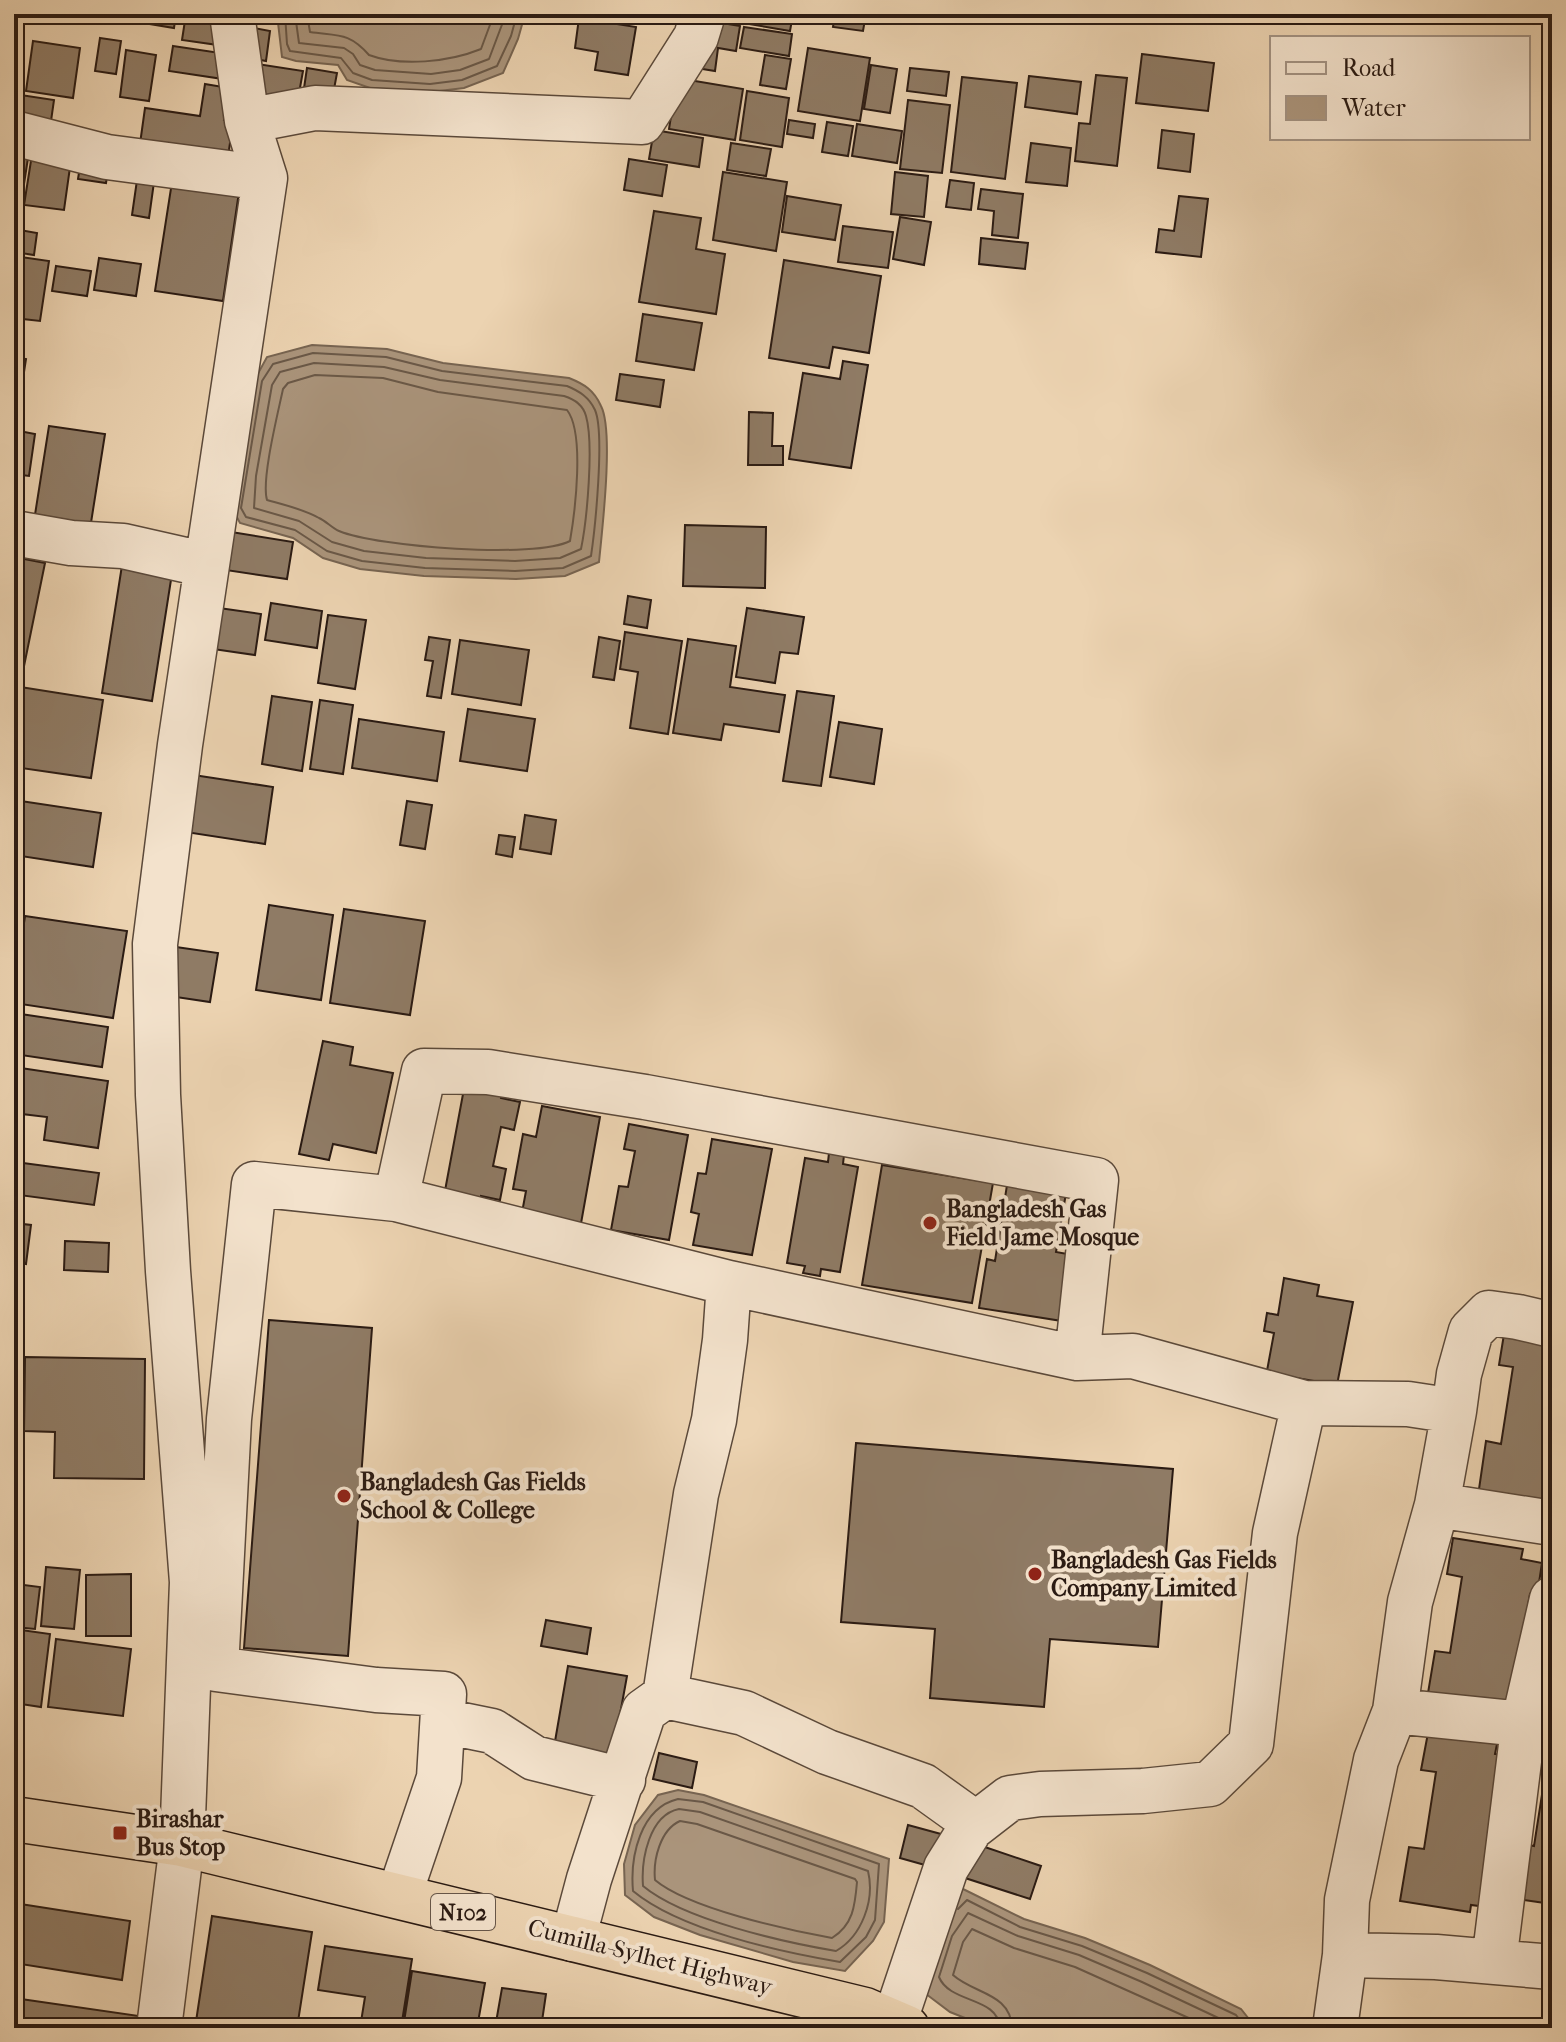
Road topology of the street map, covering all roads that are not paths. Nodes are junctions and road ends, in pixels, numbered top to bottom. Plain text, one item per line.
1 (232, 14) edge
2 (703, 14) edge
3 (247, 121) junction
4 (14, 133) edge
5 (265, 178) junction
6 (14, 533) edge
7 (207, 565) junction
8 (396, 1199) junction
9 (729, 1283) junction
10 (1552, 1325) edge
11 (1077, 1358) junction
12 (1304, 1403) junction
13 (1454, 1411) junction
14 (1437, 1505) junction
15 (1552, 1523) edge
16 (1552, 1599) edge
17 (665, 1696) junction
18 (1395, 1711) junction
19 (1538, 1720) edge
20 (443, 1721) junction
21 (623, 1780) junction
22 (14, 1819) edge
23 (976, 1824) junction
24 (182, 1844) junction
25 (399, 1896) junction
26 (573, 1939) junction
27 (1345, 1955) junction
28 (1494, 1962) junction
29 (1552, 1967) edge
30 (900, 2025) edge
31 (159, 2028) edge
32 (1335, 2028) edge

1 - 3 street
2 - 3 street
3 - 5 street
4 - 5 street
5 - 7 street
6 - 7 street
7 - 24 street
8 - 9 street
8 - 11 street
8 - 20 street
9 - 11 street
9 - 17 street
10 - 13 street
11 - 12 street
12 - 13 street
12 - 23 street
13 - 14 street
14 - 15 street
14 - 18 street
16 - 19 street
17 - 21 street
17 - 23 street
18 - 19 street
18 - 27 street
19 - 28 street
20 - 21 street
20 - 25 street
21 - 26 street
22 - 24 highway, Cumilla-Sylhet Highway / N102
23 - 30 street
24 - 25 highway, Cumilla-Sylhet Highway / N102
24 - 31 street
25 - 26 highway, Cumilla-Sylhet Highway / N102
26 - 30 highway, Cumilla-Sylhet Highway / N102
27 - 28 street
27 - 32 street
28 - 29 street

